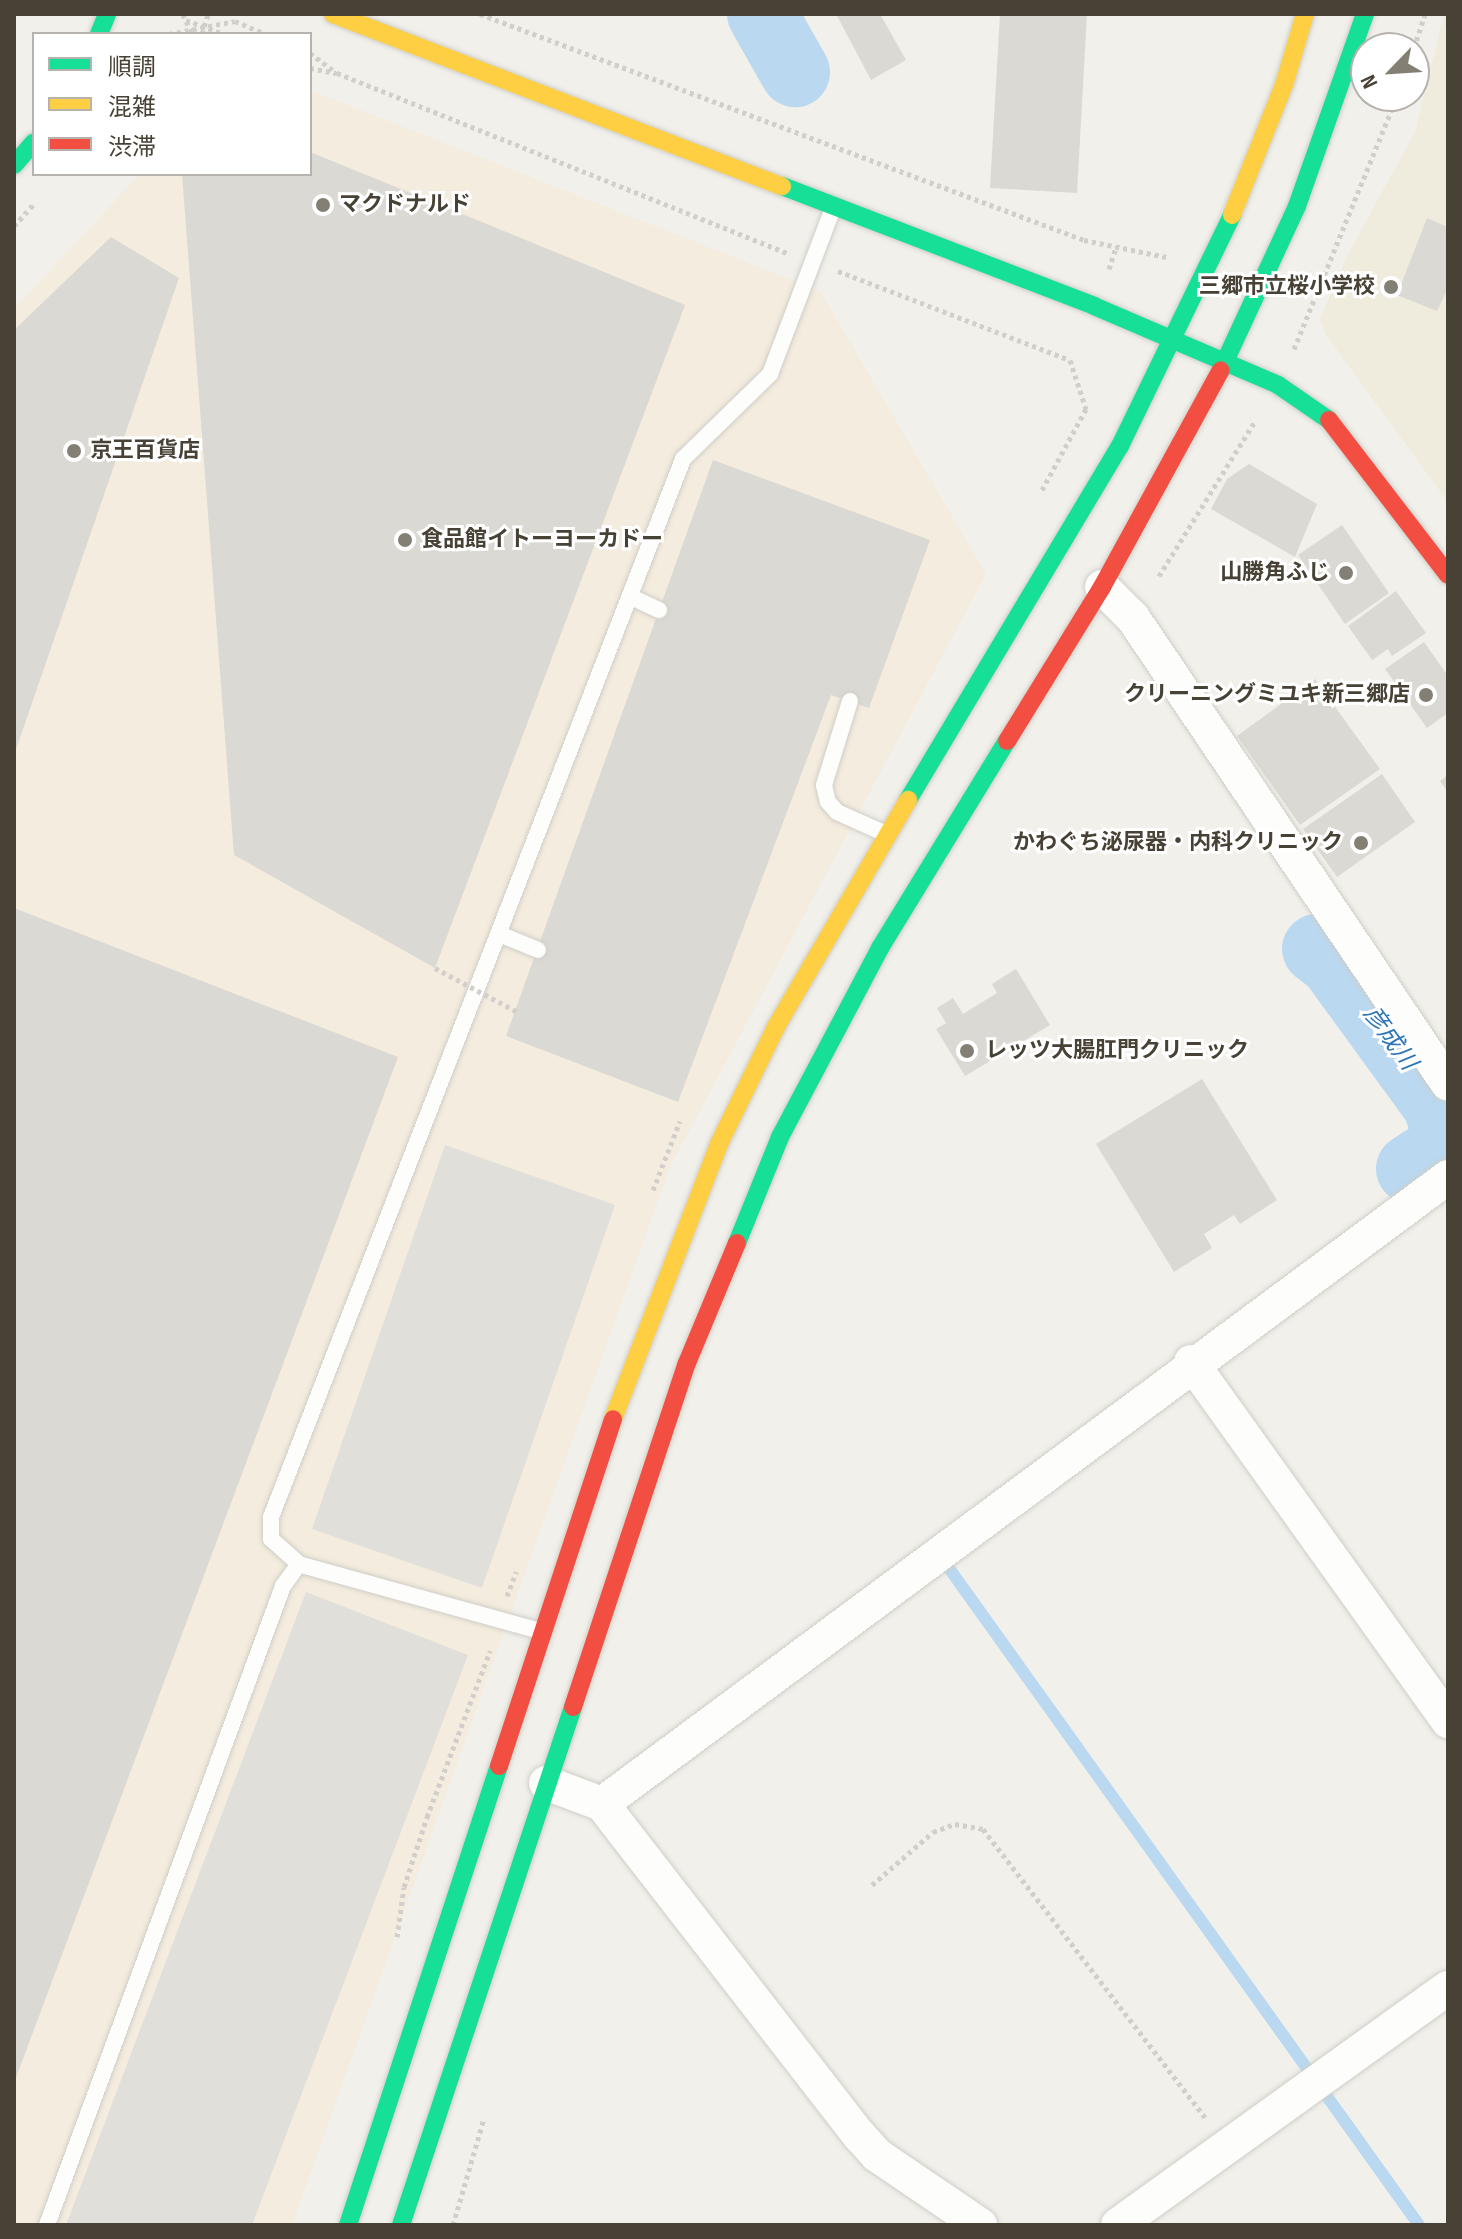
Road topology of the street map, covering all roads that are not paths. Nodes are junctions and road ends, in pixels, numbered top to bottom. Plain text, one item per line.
1 (333, 14) edge
2 (1305, 14) edge
3 (1365, 14) edge
4 (32, 144) edge
5 (14, 165) edge
6 (834, 206) junction
7 (1175, 341) junction
8 (1226, 361) junction
9 (1448, 575) edge
10 (1102, 587) junction
11 (631, 597) junction
12 (659, 610) dead end
13 (850, 701) dead end
14 (823, 718) dead end
15 (840, 726) junction
16 (886, 834) junction
17 (499, 934) junction
18 (538, 950) dead end
19 (1448, 1084) edge
20 (1448, 1177) edge
21 (1191, 1362) junction
22 (299, 1564) junction
23 (542, 1632) junction
24 (1448, 1721) edge
25 (546, 1783) junction
26 (602, 1804) junction
27 (1448, 1988) edge
28 (47, 2225) edge
29 (348, 2225) edge
30 (401, 2225) edge
31 (980, 2225) edge
32 (1118, 2225) edge

1 - 6 street
2 - 7 street
3 - 8 street
4 - 5 street
6 - 7 street
6 - 11 lane
7 - 8 street
7 - 16 street
8 - 9 street
8 - 10 street
10 - 19 street
10 - 25 street
11 - 12 lane
11 - 17 lane
13 - 15 lane
14 - 15 lane
15 - 16 lane
16 - 23 street
17 - 18 lane
17 - 22 lane
20 - 21 street
21 - 24 street
21 - 26 street
22 - 23 lane
22 - 28 lane
23 - 29 street
25 - 26 street
25 - 30 street
26 - 31 street
27 - 32 street

